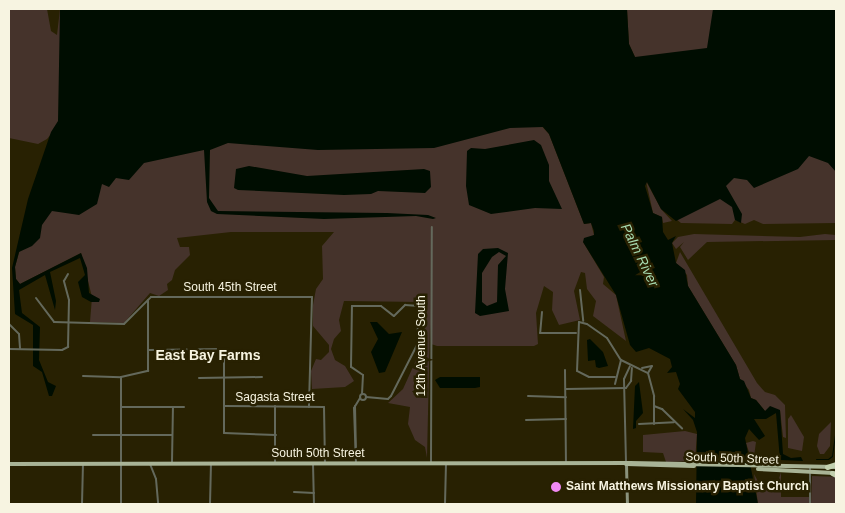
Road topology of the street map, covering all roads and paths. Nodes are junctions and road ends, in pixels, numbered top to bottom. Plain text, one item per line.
1 (432, 228) dead end
2 (68, 274) dead end
3 (580, 290) dead end
4 (36, 298) dead end
5 (148, 300) junction
6 (542, 312) dead end
7 (583, 321) junction
8 (69, 322) junction
9 (9, 324) edge
10 (576, 333) junction
11 (9, 349) edge
12 (20, 349) junction
13 (149, 350) junction
14 (621, 360) junction
15 (631, 367) junction
16 (641, 368) junction
17 (565, 370) dead end
18 (627, 373) junction
19 (648, 373) junction
20 (631, 374) junction
21 (83, 376) dead end
22 (121, 376) junction
23 (262, 377) dead end
24 (615, 377) junction
25 (199, 378) dead end
26 (224, 378) junction
27 (615, 384) dead end
28 (565, 388) junction
29 (626, 388) junction
30 (362, 394) junction
31 (528, 396) dead end
32 (366, 397) junction
33 (566, 397) junction
34 (360, 398) junction
35 (224, 406) junction
36 (276, 406) junction
37 (654, 406) junction
38 (173, 407) junction
39 (184, 407) dead end
40 (308, 407) junction
41 (121, 408) junction
42 (566, 419) junction
43 (526, 420) dead end
44 (674, 422) junction
45 (639, 424) dead end
46 (654, 424) junction
47 (682, 428) dead end
48 (93, 435) dead end
49 (121, 435) junction
50 (172, 435) junction
51 (276, 435) junction
52 (9, 464) edge
53 (83, 464) junction
54 (121, 464) junction
55 (150, 464) junction
56 (172, 464) junction
57 (210, 464) junction
58 (275, 464) junction
59 (313, 464) junction
60 (325, 464) junction
61 (356, 464) junction
62 (431, 464) junction
63 (446, 464) junction
64 (566, 464) junction
65 (626, 464) junction
66 (836, 465) edge
67 (760, 467) junction
68 (810, 467) junction
69 (827, 467) joint
70 (809, 473) junction
71 (835, 474) edge
72 (294, 492) dead end
73 (314, 493) junction
74 (82, 504) edge
75 (121, 504) edge
76 (158, 504) edge
77 (210, 504) edge
78 (314, 504) edge
79 (445, 504) edge
80 (627, 504) edge
81 (810, 504) edge

1 - 62 street, 12th Avenue South
2 - 8 street
3 - 7 street
4 - 8 street
5 - 8 street
5 - 13 street
5 - 40 street, South 45th Street
6 - 10 street
7 - 10 street
7 - 14 street
8 - 12 street
9 - 12 street
10 - 24 street
11 - 12 street
13 - 22 street
13 - 26 street
14 - 15 street
14 - 24 street
15 - 16 street
15 - 18 street
15 - 20 street
16 - 19 street
16 - 19 street
17 - 28 street
18 - 20 street
18 - 29 street
19 - 37 street
20 - 29 street
21 - 22 street
22 - 41 street
23 - 26 street
24 - 27 street
25 - 26 street
26 - 35 street
28 - 29 street
28 - 33 street
29 - 65 street
30 - 32 street
30 - 32 street
30 - 34 street
31 - 33 street
32 - 34 street
33 - 42 street
34 - 61 street
35 - 36 street, Sagasta Street
35 - 51 street
36 - 40 street, Sagasta Street
36 - 51 street
37 - 44 street
37 - 46 street
38 - 39 street
38 - 41 street
38 - 50 street
40 - 60 street, Sagasta Street
41 - 49 street
42 - 43 street
42 - 64 street
44 - 46 street
44 - 47 street
45 - 46 street
48 - 49 street
49 - 50 street
49 - 54 street
50 - 56 street
51 - 58 street
52 - 53 main road, South 50th Street
53 - 54 main road, South 50th Street
53 - 74 street
54 - 55 main road, South 50th Street
54 - 75 street
55 - 56 main road, South 50th Street
55 - 76 street
56 - 57 main road, South 50th Street
57 - 58 main road, South 50th Street
57 - 77 street
58 - 59 main road, South 50th Street
59 - 60 main road, South 50th Street
59 - 73 street
60 - 61 main road, South 50th Street
61 - 62 main road, South 50th Street
62 - 63 main road, South 50th Street
63 - 64 main road, South 50th Street
63 - 79 street
64 - 65 main road, South 50th Street
65 - 67 main road, South 50th Street
65 - 80 street
66 - 69 highway
67 - 68 main road, South 50th Street
67 - 70 main road, South 50th Street
68 - 69 main road, South 50th Street
68 - 70 street
70 - 71 main road, South 50th Street
70 - 81 street
72 - 73 street
73 - 78 street

